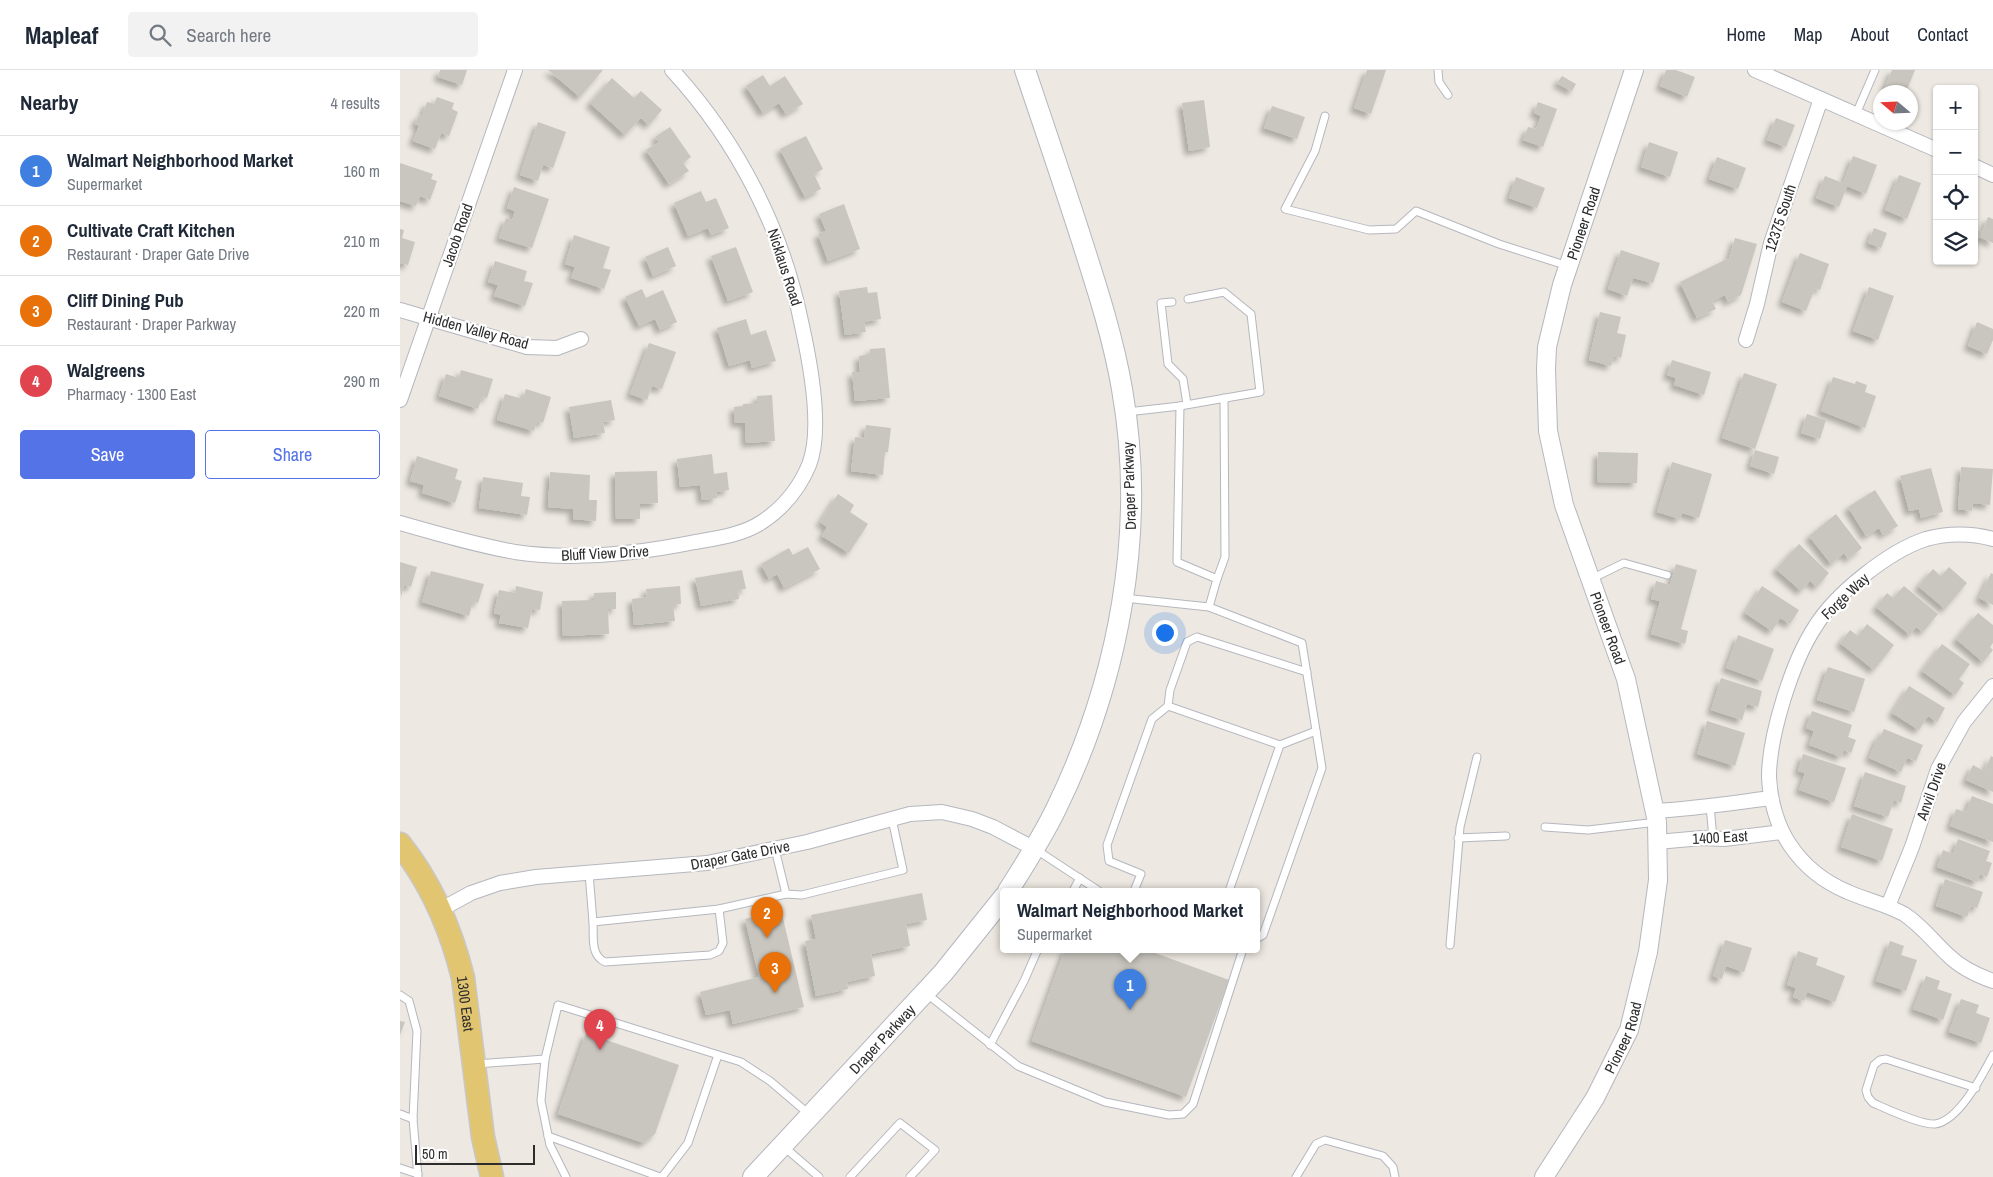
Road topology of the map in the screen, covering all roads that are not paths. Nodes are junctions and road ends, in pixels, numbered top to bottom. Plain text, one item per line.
1 (514, 70) edge
2 (672, 70) edge
3 (1025, 70) edge
4 (1438, 70) edge
5 (1634, 70) edge
6 (1756, 70) edge
7 (1875, 70) edge
8 (1448, 95) dead end
9 (1821, 99) junction
10 (1856, 114) junction
11 (1325, 116) dead end
12 (1933, 148) edge
13 (1978, 168) edge
14 (1993, 175) edge
15 (1568, 266) junction
16 (1188, 299) dead end
17 (1172, 302) dead end
18 (400, 310) edge
19 (428, 317) junction
20 (581, 339) dead end
21 (1746, 340) dead end
22 (1224, 398) junction
23 (400, 400) edge
24 (1184, 405) junction
25 (1125, 413) junction
26 (797, 490) joint
27 (400, 523) edge
28 (1993, 539) edge
29 (1667, 575) dead end
30 (1217, 579) junction
31 (1590, 579) junction
32 (1124, 598) junction
33 (1209, 607) junction
34 (1307, 672) junction
35 (1993, 686) edge
36 (1168, 706) junction
37 (1316, 731) junction
38 (1280, 745) junction
39 (1477, 757) dead end
40 (1772, 798) junction
41 (1710, 806) junction
42 (1656, 817) junction
43 (892, 819) junction
44 (1545, 827) dead end
45 (1782, 832) junction
46 (1506, 836) dead end
47 (1458, 838) junction
48 (1712, 838) junction
49 (1657, 842) junction
50 (400, 844) edge
51 (775, 849) junction
52 (1035, 849) junction
53 (589, 873) junction
54 (1080, 878) junction
55 (1010, 888) edge
56 (1075, 888) edge
57 (1095, 888) edge
58 (1135, 888) edge
59 (1230, 888) edge
60 (786, 894) junction
61 (1000, 902) edge
62 (1888, 906) junction
63 (718, 909) junction
64 (440, 910) junction
65 (593, 922) junction
66 (1260, 937) edge
67 (1450, 945) dead end
68 (1036, 953) edge
69 (1243, 953) edge
70 (1993, 981) edge
71 (925, 992) junction
72 (400, 994) edge
73 (990, 1045) junction
74 (718, 1055) junction
75 (1993, 1055) edge
76 (545, 1059) junction
77 (474, 1065) junction
78 (1976, 1088) junction
79 (400, 1114) edge
80 (810, 1116) junction
81 (412, 1118) junction
82 (548, 1136) junction
83 (783, 1145) junction
84 (400, 1168) edge
85 (418, 1176) edge
86 (492, 1177) edge
87 (566, 1177) edge
88 (661, 1177) edge
89 (753, 1177) edge
90 (819, 1177) edge
91 (850, 1177) edge
92 (910, 1177) edge
93 (1296, 1177) edge
94 (1395, 1177) edge
95 (1544, 1177) edge

1 - 19 street, Jacob Road
2 - 26 street, Nicklaus Road
3 - 25 main road, Draper Parkway
4 - 8 lane
5 - 15 street, Pioneer Road
6 - 9 street
7 - 10 lane
9 - 10 street
9 - 21 street, 12375 South
10 - 12 street
11 - 15 lane
13 - 14 street
15 - 31 street, Pioneer Road
16 - 22 lane
17 - 24 lane
18 - 19 street, Hidden Valley Road
19 - 20 street, Hidden Valley Road
19 - 23 street, Jacob Road
22 - 24 lane
22 - 30 lane
24 - 25 lane
24 - 30 lane
25 - 32 main road, Draper Parkway
26 - 27 street, Bluff View Drive
28 - 40 street, Forge Way
29 - 31 lane
30 - 33 lane
31 - 42 street, Pioneer Road
32 - 33 lane
32 - 52 main road, Draper Parkway
33 - 34 lane
34 - 36 lane
34 - 37 lane
35 - 62 street, Anvil Drive
36 - 38 lane
36 - 58 lane
37 - 38 lane
37 - 66 lane
38 - 59 lane
39 - 47 lane
40 - 41 street, 1400 East
40 - 45 street, Forge Way
41 - 42 street, 1400 East
41 - 48 lane
42 - 44 lane
42 - 49 street, Pioneer Road
43 - 51 street, Draper Gate Drive
43 - 52 street, Draper Gate Drive
43 - 60 lane
45 - 48 street, 1400 East
45 - 62 street, Forge Way
46 - 47 lane
47 - 67 lane
48 - 49 street, 1400 East
49 - 95 street, Pioneer Road
50 - 64 main road, 1300 East
51 - 53 street, Draper Gate Drive
51 - 60 lane
52 - 54 lane
52 - 55 main road, Draper Parkway
53 - 64 street, Draper Gate Drive
53 - 65 lane
54 - 56 lane
54 - 57 lane
60 - 63 lane
61 - 71 main road, Draper Parkway
62 - 70 street, Forge Way
63 - 65 lane
63 - 65 lane
64 - 77 main road, 1300 East
68 - 73 lane
69 - 73 lane
71 - 73 lane
71 - 80 main road, Draper Parkway
72 - 81 lane
74 - 76 lane
74 - 80 lane
74 - 88 lane
75 - 78 lane
76 - 77 lane
76 - 82 lane
77 - 86 main road, 1300 East
78 - 78 lane
79 - 81 lane
80 - 83 main road, Draper Parkway
81 - 85 lane
82 - 87 lane
82 - 88 lane
83 - 89 main road, Draper Parkway
83 - 90 lane
84 - 85 lane
91 - 92 lane
93 - 94 lane

